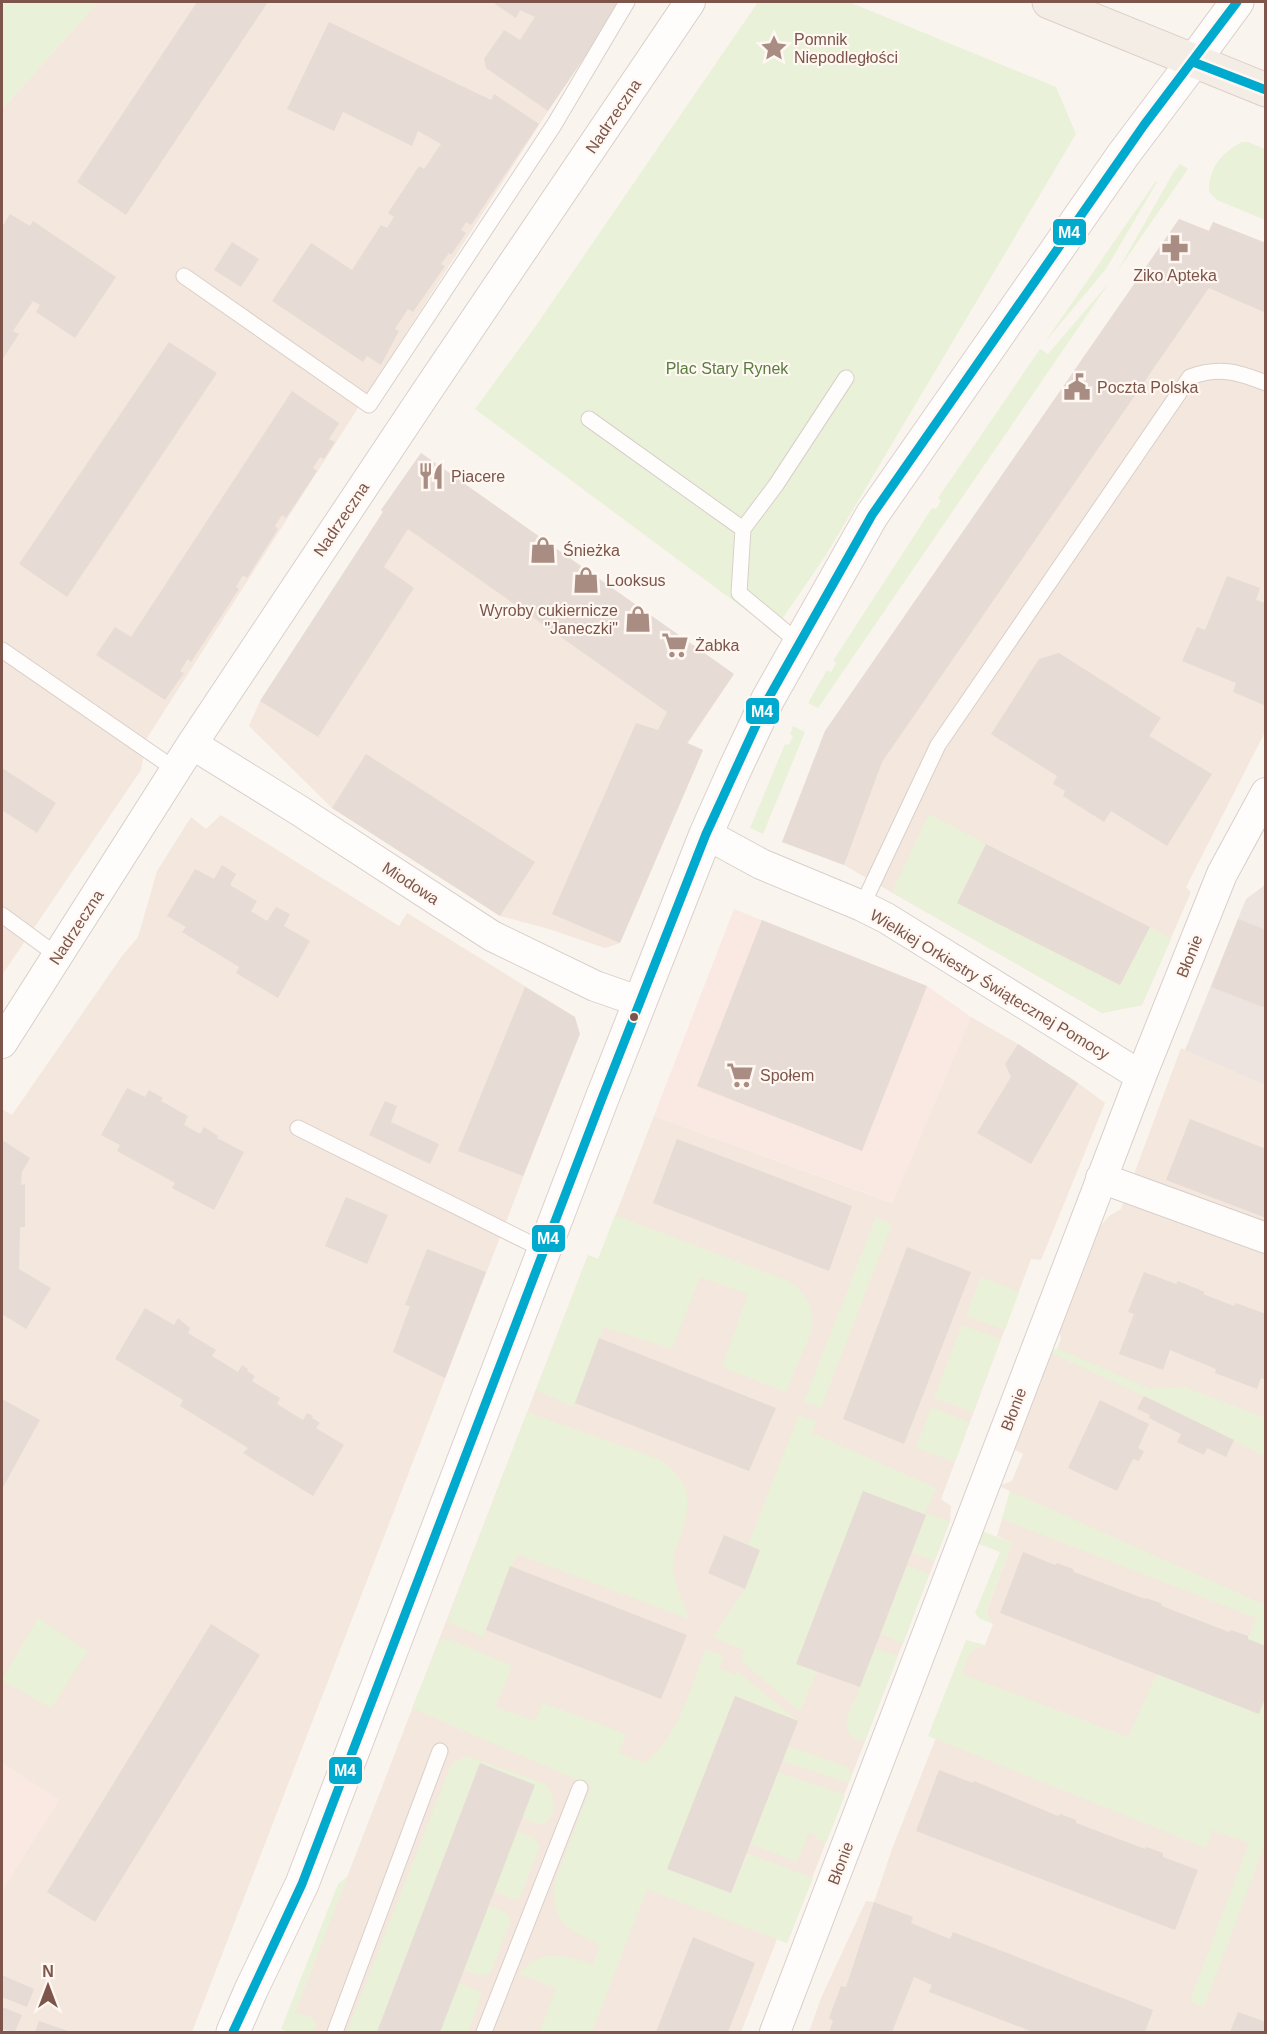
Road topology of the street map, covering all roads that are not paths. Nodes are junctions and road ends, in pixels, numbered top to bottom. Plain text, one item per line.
1 (627, 2) edge
2 (690, 2) edge
3 (1049, 2) edge
4 (1237, 2) edge
5 (1193, 62) junction
6 (1266, 90) edge
7 (184, 276) dead end
8 (846, 378) dead end
9 (1266, 383) edge
10 (589, 419) dead end
11 (743, 529) junction
12 (798, 642) junction
13 (2, 650) edge
14 (192, 744) junction
15 (176, 770) junction
16 (1266, 793) edge
17 (706, 834) junction
18 (862, 906) junction
19 (2, 915) edge
20 (58, 956) junction
21 (641, 1002) junction
22 (2, 1043) edge
23 (1140, 1076) junction
24 (298, 1128) dead end
25 (1101, 1178) junction
26 (1266, 1238) edge
27 (544, 1250) junction
28 (440, 1751) dead end
29 (580, 1788) dead end
30 (240, 2030) edge
31 (335, 2032) edge
32 (484, 2032) edge
33 (775, 2032) edge

1 - 7 lane
2 - 14 street, Nadrzeczna
3 - 5 main road
4 - 5 main road
5 - 6 main road
5 - 12 main road
8 - 11 lane
9 - 18 lane
10 - 11 lane
11 - 12 lane
12 - 17 main road
13 - 15 lane
14 - 15 street, Nadrzeczna
14 - 21 street, Miodowa
15 - 20 street, Nadrzeczna
16 - 23 street, Błonie
17 - 18 street, Wielkiej Orkiestry Świątecznej Pomocy
17 - 21 main road
18 - 23 street, Wielkiej Orkiestry Świątecznej Pomocy
19 - 20 lane
20 - 22 street, Nadrzeczna
21 - 27 main road
23 - 25 street, Błonie
24 - 27 lane
25 - 26 street
25 - 33 street, Błonie
27 - 30 main road
28 - 31 lane
29 - 32 lane

